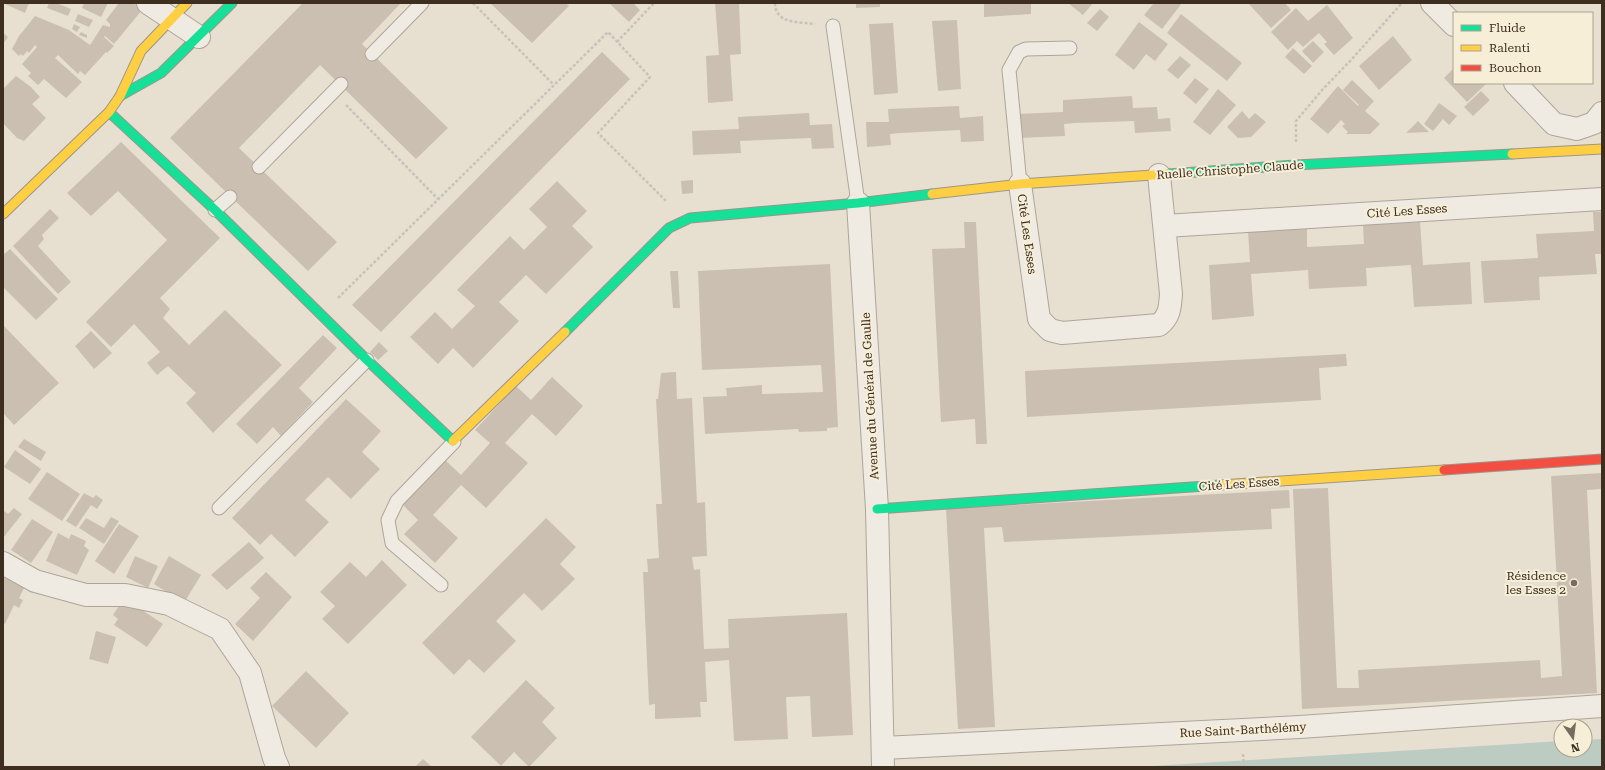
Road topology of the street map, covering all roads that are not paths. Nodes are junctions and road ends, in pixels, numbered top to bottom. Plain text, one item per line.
1 (148, 3) edge
2 (187, 3) edge
3 (232, 3) edge
4 (422, 3) edge
5 (1432, 3) edge
6 (172, 19) junction
7 (1453, 24) edge
8 (833, 26) road end
9 (199, 37) junction
10 (1070, 48) dead end
11 (372, 54) dead end
12 (1516, 84) edge
13 (337, 88) road end
14 (120, 96) junction
15 (109, 112) junction
16 (1602, 113) edge
17 (1602, 149) edge
18 (259, 167) dead end
19 (1159, 175) junction
20 (1020, 184) junction
21 (230, 197) dead end
22 (1602, 199) edge
23 (858, 203) junction
24 (215, 210) junction
25 (3, 214) edge
26 (1165, 226) junction
27 (367, 360) junction
28 (454, 442) junction
29 (1602, 459) edge
30 (219, 508) dead end
31 (876, 509) junction
32 (3, 563) edge
33 (441, 585) dead end
34 (1602, 706) edge
35 (883, 760) edge
36 (278, 767) edge

1 - 6 street
2 - 6 street
3 - 9 street
4 - 11 lane
5 - 7 street
6 - 9 street
6 - 14 street
8 - 23 lane, Avenue du Général de Gaulle
9 - 14 street
10 - 20 lane
12 - 16 street
13 - 18 lane
14 - 15 street
15 - 24 street
15 - 25 street
17 - 19 street, Ruelle Christophe Claude
19 - 20 street, Ruelle Christophe Claude
19 - 26 street, Cité Les Esses
20 - 23 street, Ruelle Christophe Claude
20 - 26 street, Cité Les Esses
21 - 24 lane
22 - 26 street, Cité Les Esses
23 - 28 street, Ruelle Christophe Claude
23 - 31 street, Avenue du Général de Gaulle
24 - 27 street
27 - 28 street
27 - 30 lane
28 - 33 lane
29 - 31 street, Cité Les Esses
31 - 35 street, Avenue du Général de Gaulle
32 - 36 street
34 - 35 street, Rue Saint-Barthélémy

